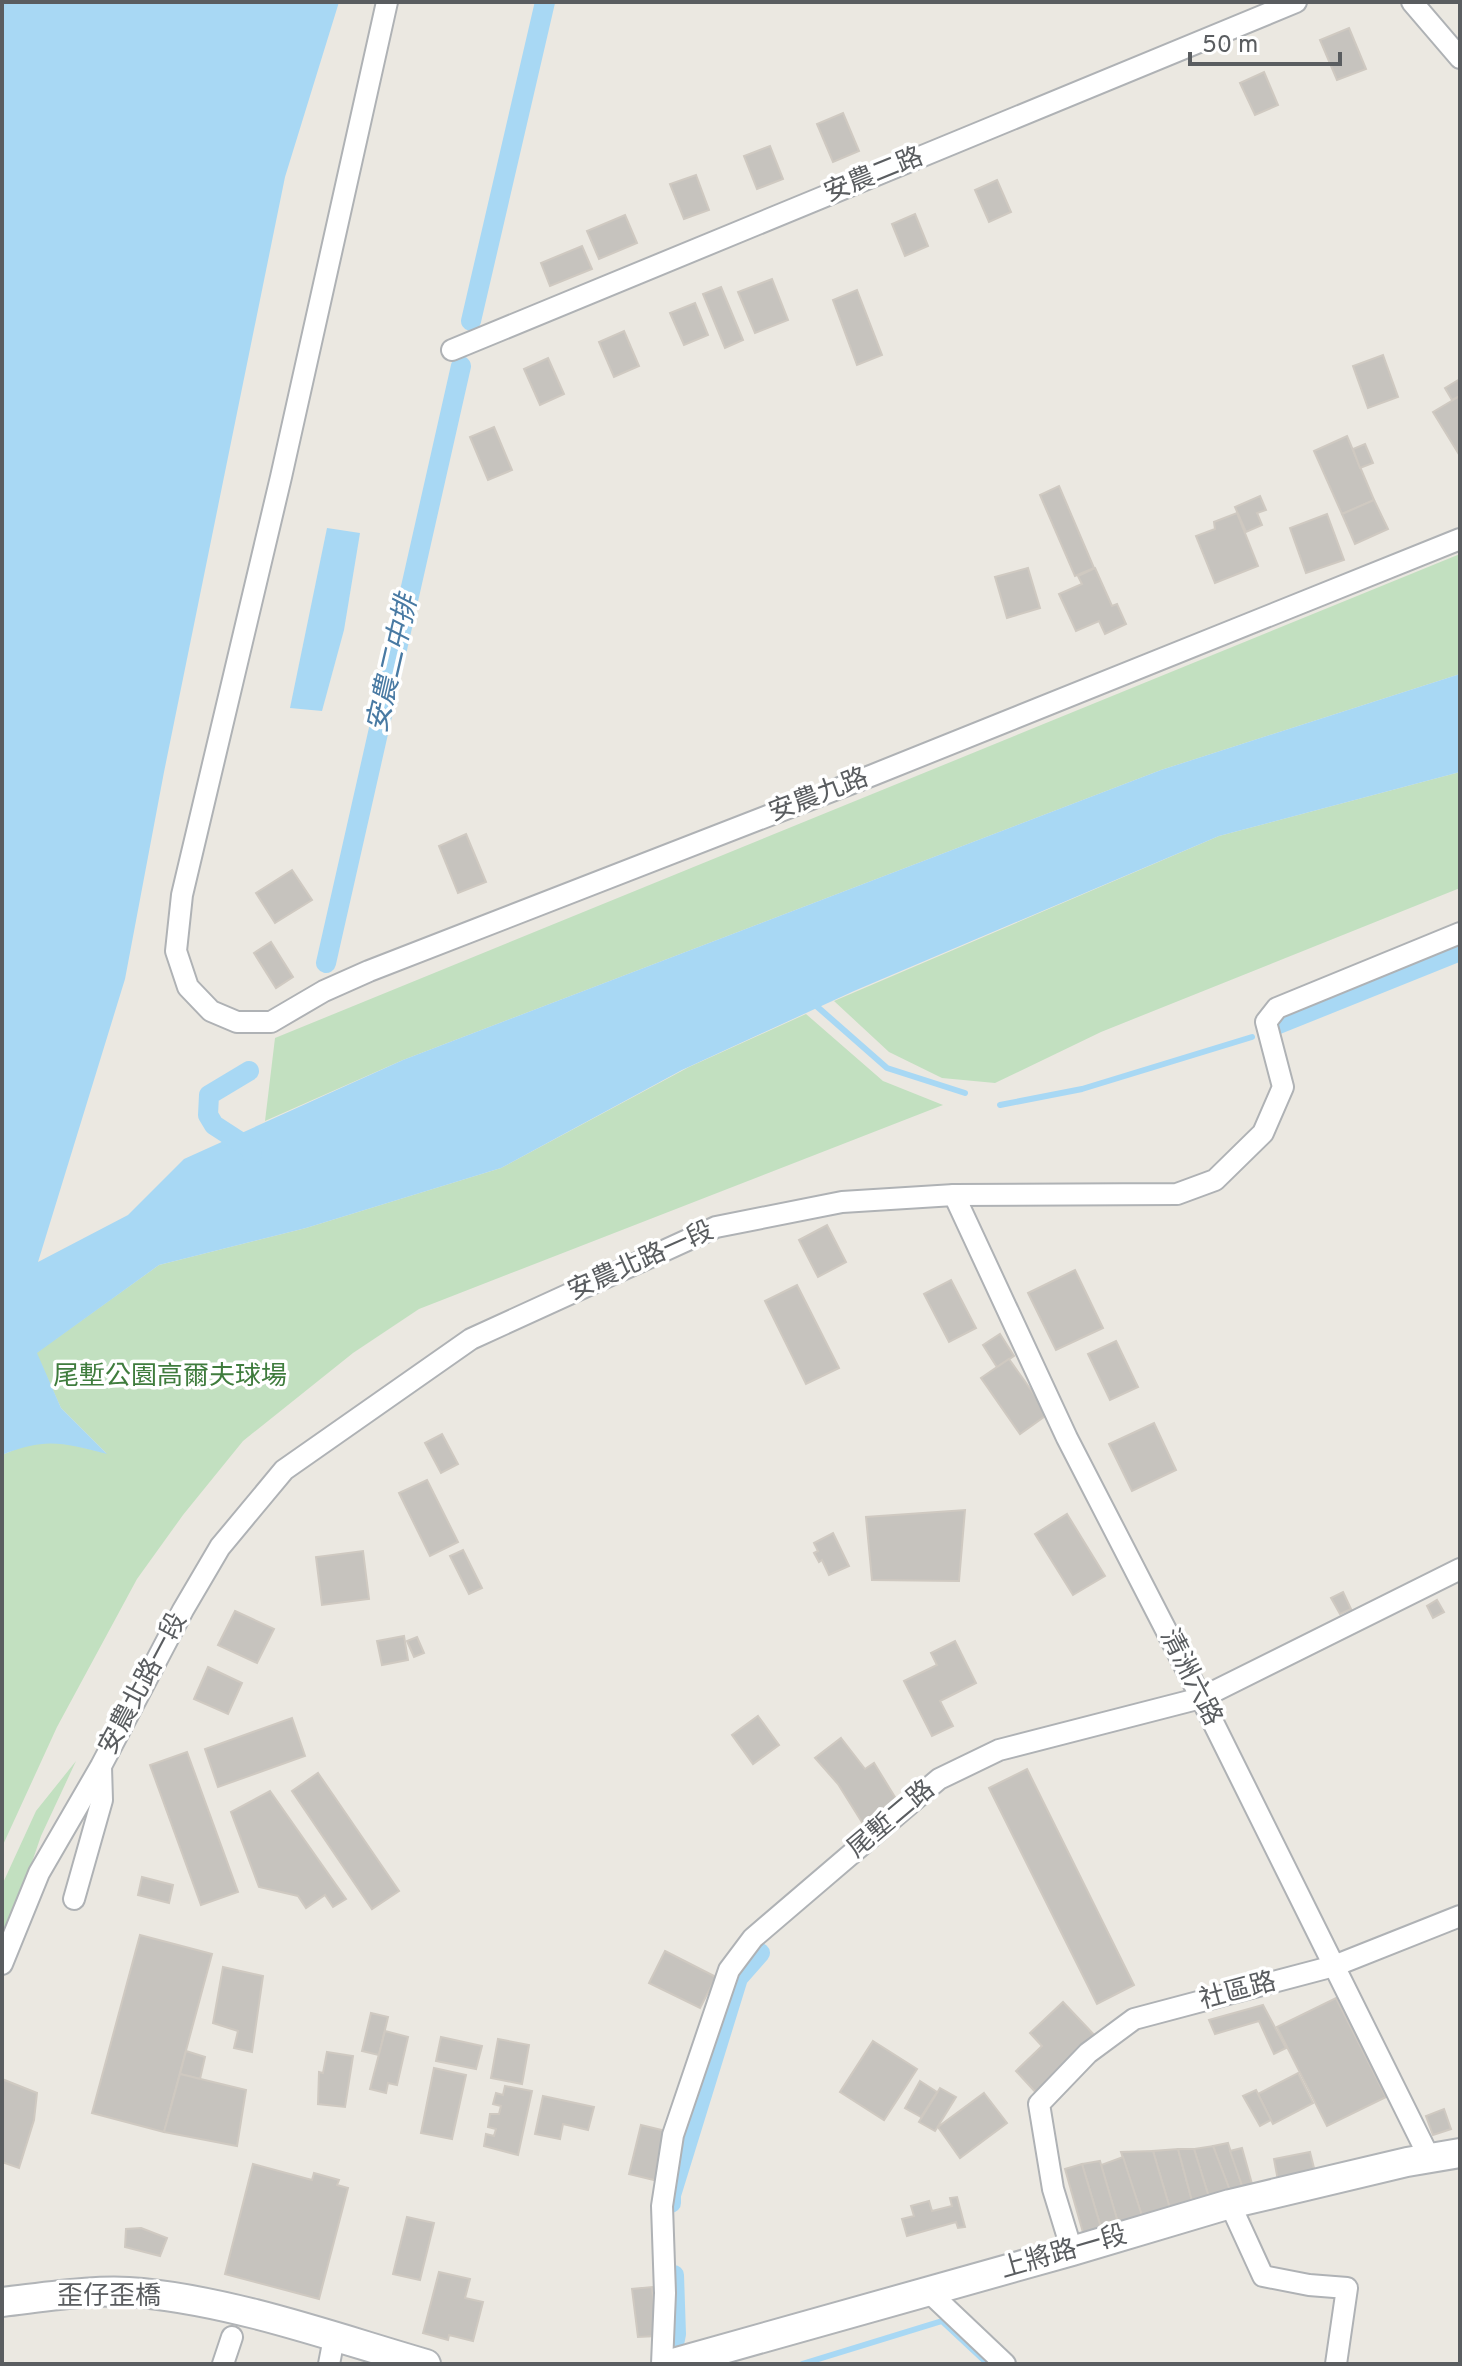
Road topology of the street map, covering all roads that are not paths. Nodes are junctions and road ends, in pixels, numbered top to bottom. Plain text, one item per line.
1 (387, 2) edge
2 (1296, 2) edge
3 (1412, 2) edge
4 (1460, 58) edge
5 (452, 350) dead end
6 (1460, 539) edge
7 (1460, 933) edge
8 (954, 1195) junction
9 (1460, 1569) edge
10 (1201, 1698) junction
11 (101, 1766) junction
12 (74, 1899) dead end
13 (1460, 1916) edge
14 (2, 1964) edge
15 (1334, 1966) junction
16 (1460, 2153) edge
17 (1430, 2159) junction
18 (1230, 2204) junction
19 (1072, 2251) junction
20 (929, 2292) junction
21 (2, 2302) edge
22 (232, 2337) dead end
23 (332, 2351) edge
24 (223, 2364) edge
25 (426, 2364) edge
26 (662, 2364) edge
27 (670, 2364) edge
28 (1005, 2364) edge
29 (1336, 2364) edge

1 - 6 street, 安農九路
2 - 5 street, 安農二路
3 - 4 street
7 - 8 street, 安農北路一段
8 - 10 street, 清洲六路
8 - 11 street, 安農北路一段
9 - 10 street, 尾塹二路
10 - 15 street, 清洲六路
10 - 26 street, 尾塹二路
11 - 12 street
11 - 14 street, 安農北路一段
13 - 15 street, 社區路
15 - 17 street, 清洲六路
15 - 19 street, 社區路
16 - 17 main road, 上將路一段
17 - 18 main road, 上將路一段
18 - 19 main road, 上將路一段
18 - 29 street
19 - 20 main road, 上將路一段
20 - 27 main road, 上將路一段
20 - 28 street
21 - 23 main road, 歪仔歪橋
22 - 24 street
23 - 25 main road

